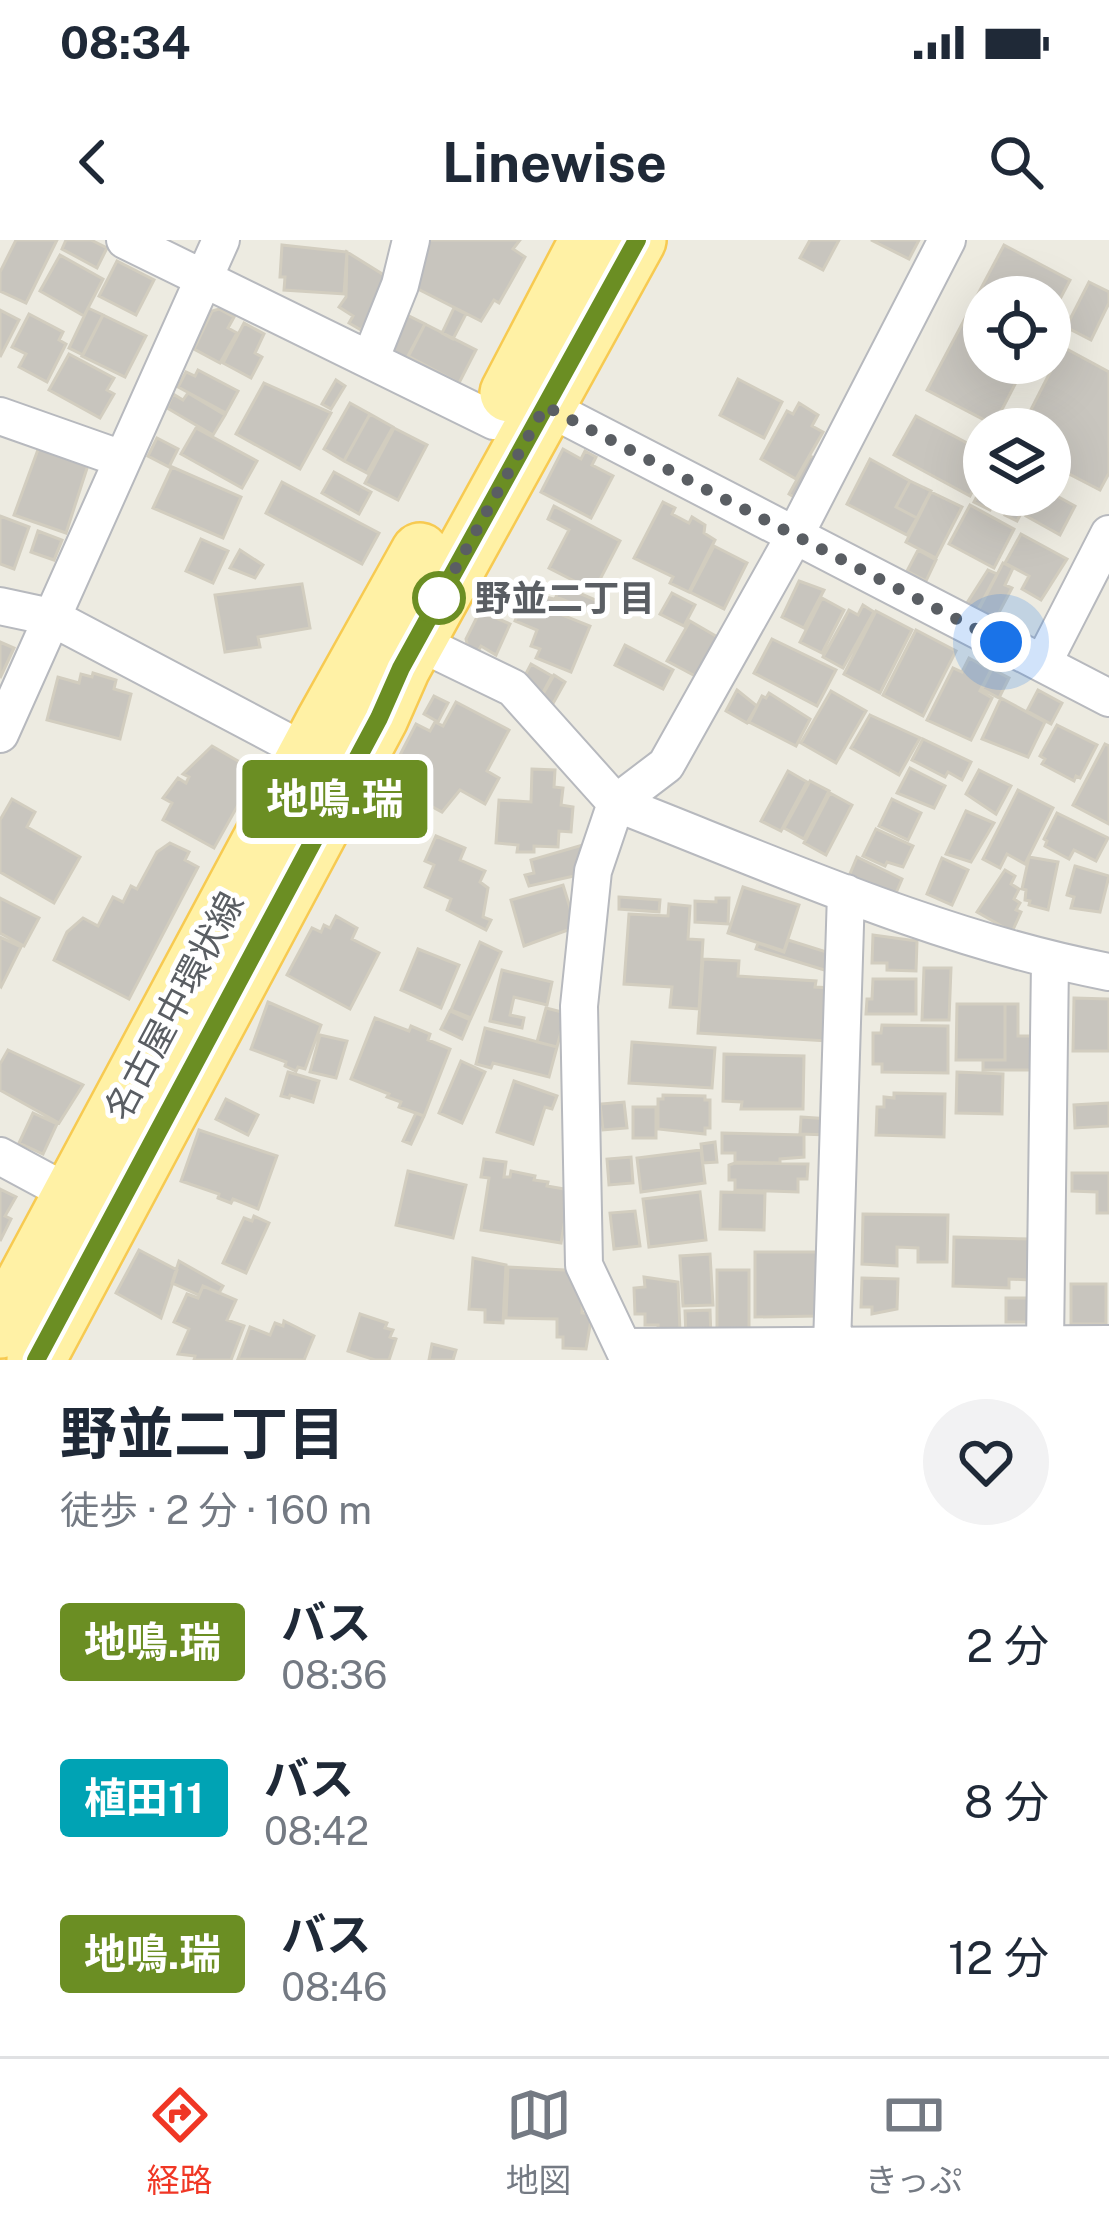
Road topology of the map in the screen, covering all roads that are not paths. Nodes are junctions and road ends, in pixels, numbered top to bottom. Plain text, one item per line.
1 (125, 240) edge
2 (220, 240) edge
3 (411, 240) edge
4 (589, 240) edge
5 (637, 240) edge
6 (947, 240) edge
7 (203, 278) junction
8 (370, 360) junction
9 (520, 414) junction
10 (0, 416) edge
11 (122, 459) junction
12 (1109, 534) edge
13 (796, 536) junction
14 (0, 606) edge
15 (51, 617) junction
16 (416, 641) junction
17 (1042, 664) junction
18 (1109, 698) edge
19 (0, 734) edge
20 (308, 753) junction
21 (616, 803) junction
22 (846, 893) junction
23 (1050, 961) junction
24 (1109, 972) edge
25 (0, 1156) edge
26 (74, 1196) junction
27 (0, 1329) edge
28 (1109, 1344) edge
29 (1045, 1345) junction
30 (832, 1346) junction
31 (626, 1353) edge
32 (36, 1360) edge

1 - 7 street
2 - 7 street
3 - 8 street
4 - 9 main road, 名古屋中環状線
5 - 9 main road, 名古屋中環状線
6 - 13 street
7 - 8 street
7 - 11 street
8 - 9 street
9 - 13 street
9 - 16 main road, 名古屋中環状線
9 - 20 main road, 名古屋中環状線
10 - 11 street
11 - 15 street
12 - 17 street
13 - 17 street
13 - 21 street
14 - 15 street
15 - 19 street
15 - 20 street
16 - 21 street
16 - 32 main road, 名古屋中環状線
17 - 18 street
20 - 26 main road, 名古屋中環状線
21 - 22 street
21 - 31 street
22 - 23 street
22 - 30 street
23 - 24 street
23 - 29 street
25 - 26 street
26 - 27 main road, 名古屋中環状線
28 - 29 street
29 - 30 street
30 - 31 street

